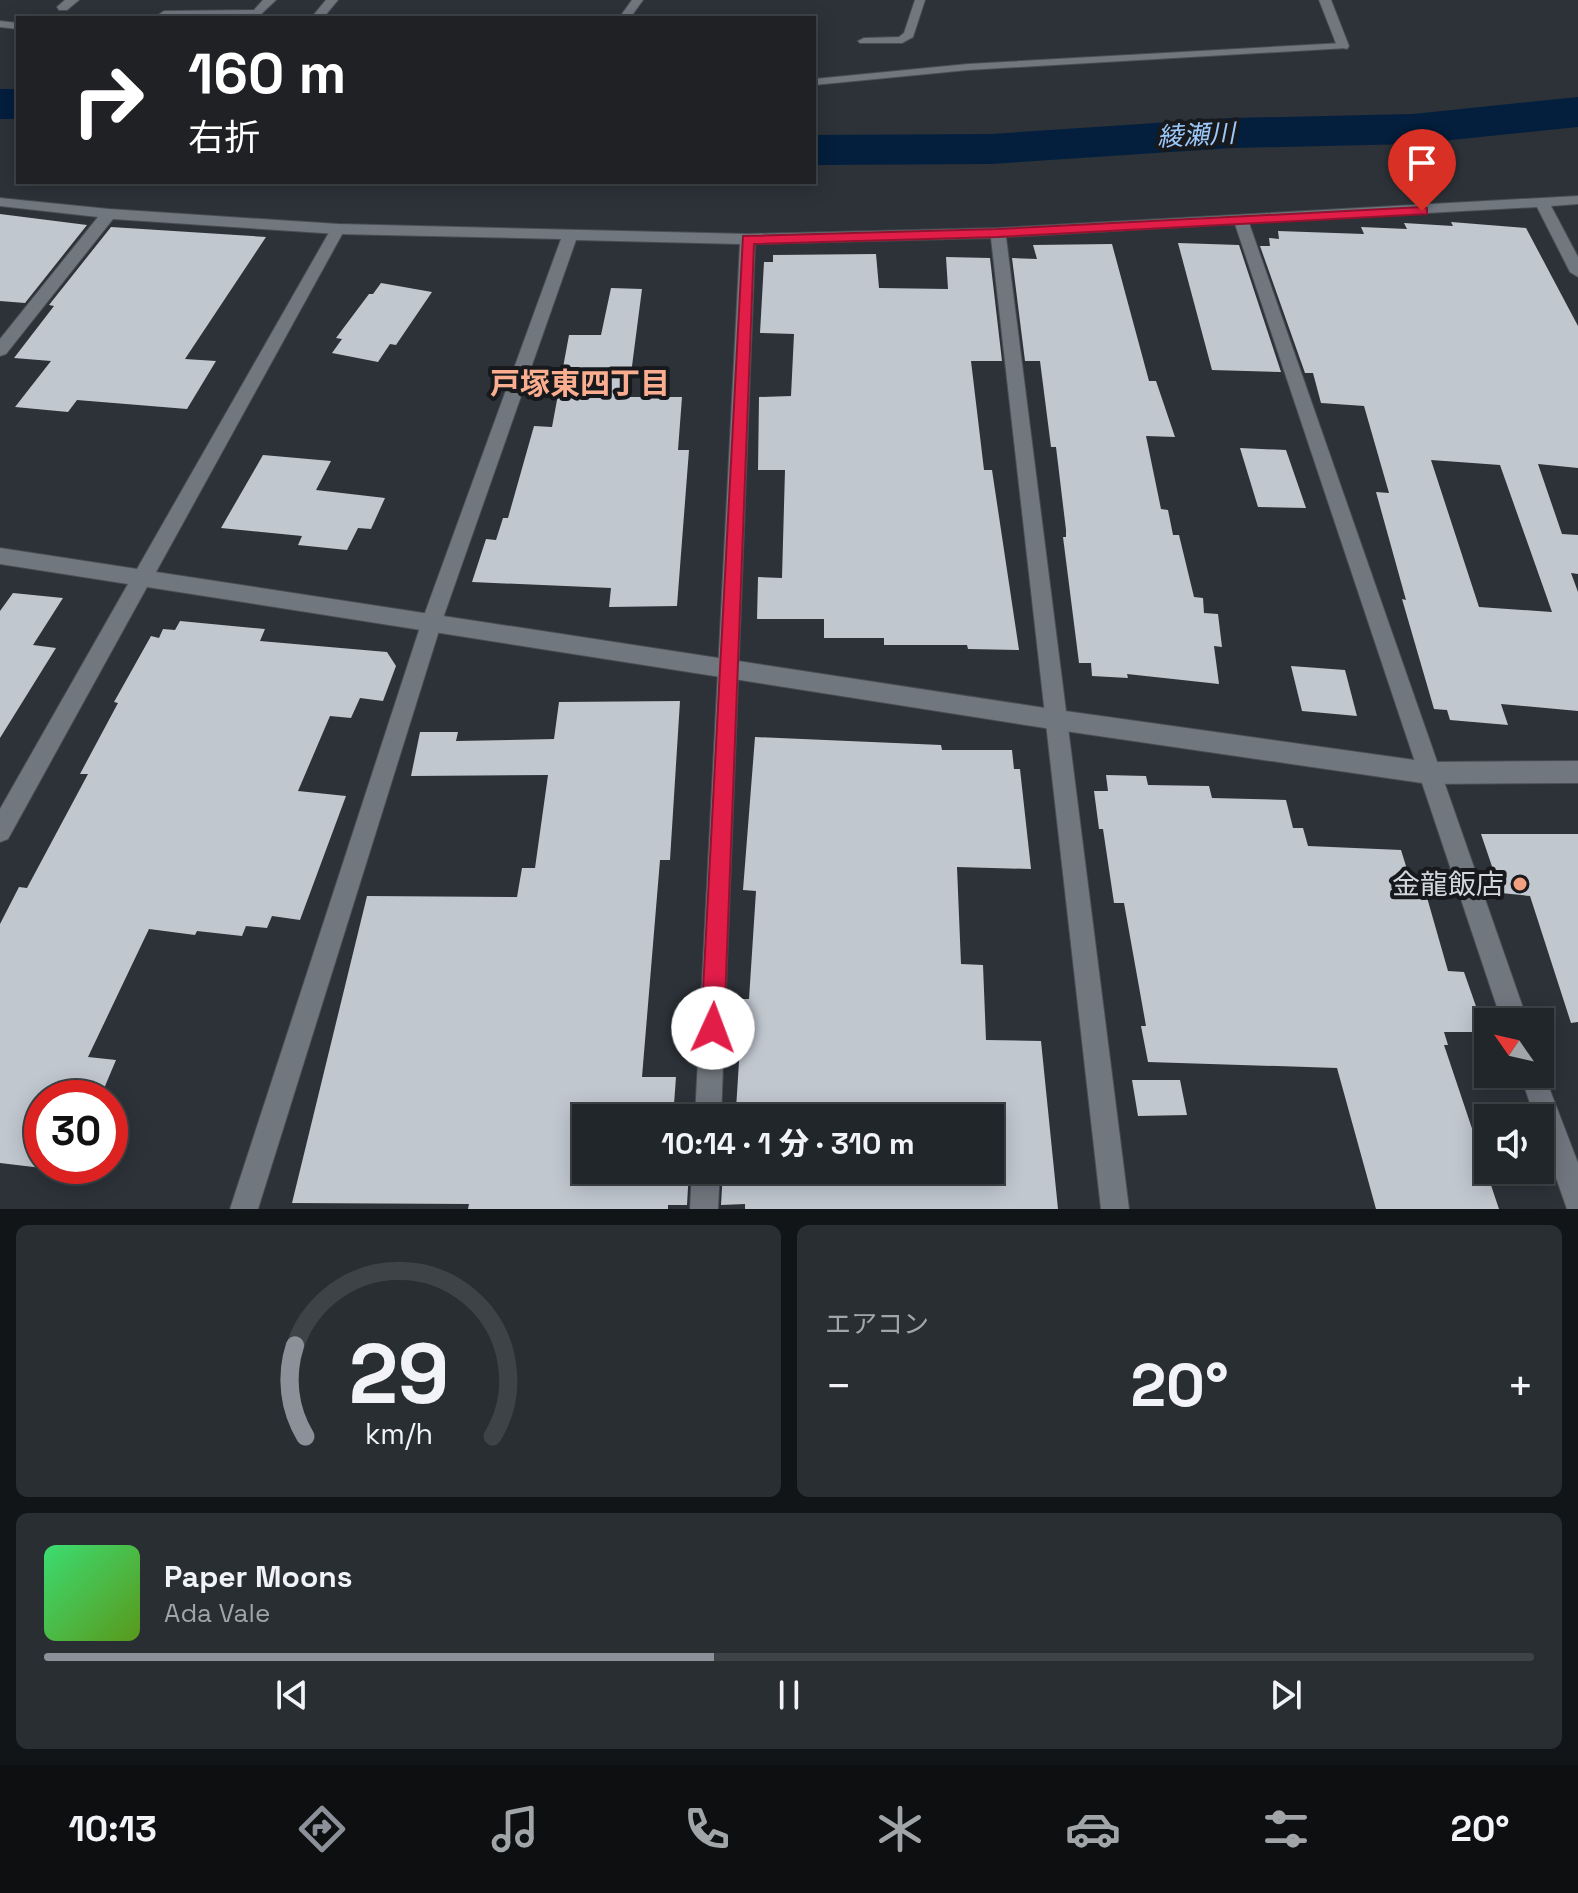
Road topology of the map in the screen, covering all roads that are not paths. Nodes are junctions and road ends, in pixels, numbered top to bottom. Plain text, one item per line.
1 (184, 0) edge
2 (270, 0) edge
3 (332, 0) edge
4 (638, 0) edge
5 (920, 0) edge
6 (1325, 0) edge
7 (163, 16) edge
8 (194, 16) edge
9 (319, 16) edge
10 (626, 16) edge
11 (864, 41) dead end
12 (1343, 46) joint
13 (816, 82) edge
14 (1578, 200) edge
15 (0, 202) edge
16 (1543, 204) junction
17 (109, 214) junction
18 (1241, 221) junction
19 (338, 229) junction
20 (998, 233) junction
21 (570, 236) junction
22 (748, 239) junction
23 (1578, 272) edge
24 (0, 350) edge
25 (0, 556) edge
26 (144, 579) junction
27 (432, 621) junction
28 (729, 668) junction
29 (1058, 720) junction
30 (1578, 772) edge
31 (1429, 773) junction
32 (0, 831) edge
33 (1510, 1008) edge
34 (1538, 1088) edge
35 (709, 1104) edge
36 (705, 1184) edge
37 (1578, 1202) edge
38 (244, 1209) edge
39 (704, 1209) edge
40 (1115, 1209) edge

1 - 7 street
2 - 8 street
3 - 9 street
4 - 10 lane
5 - 11 lane
6 - 12 street
12 - 13 lane
14 - 16 street
15 - 17 street
16 - 18 street
16 - 23 street
17 - 19 street
17 - 24 street
18 - 20 street
18 - 31 street
19 - 21 street
19 - 26 street
20 - 22 street
20 - 29 street
21 - 22 street
21 - 27 street
22 - 28 street
25 - 26 street
26 - 27 street
26 - 32 street
27 - 28 street
27 - 38 street
28 - 29 street
28 - 35 street
29 - 31 street
29 - 40 street
30 - 31 street
31 - 33 street
34 - 37 street
36 - 39 street

